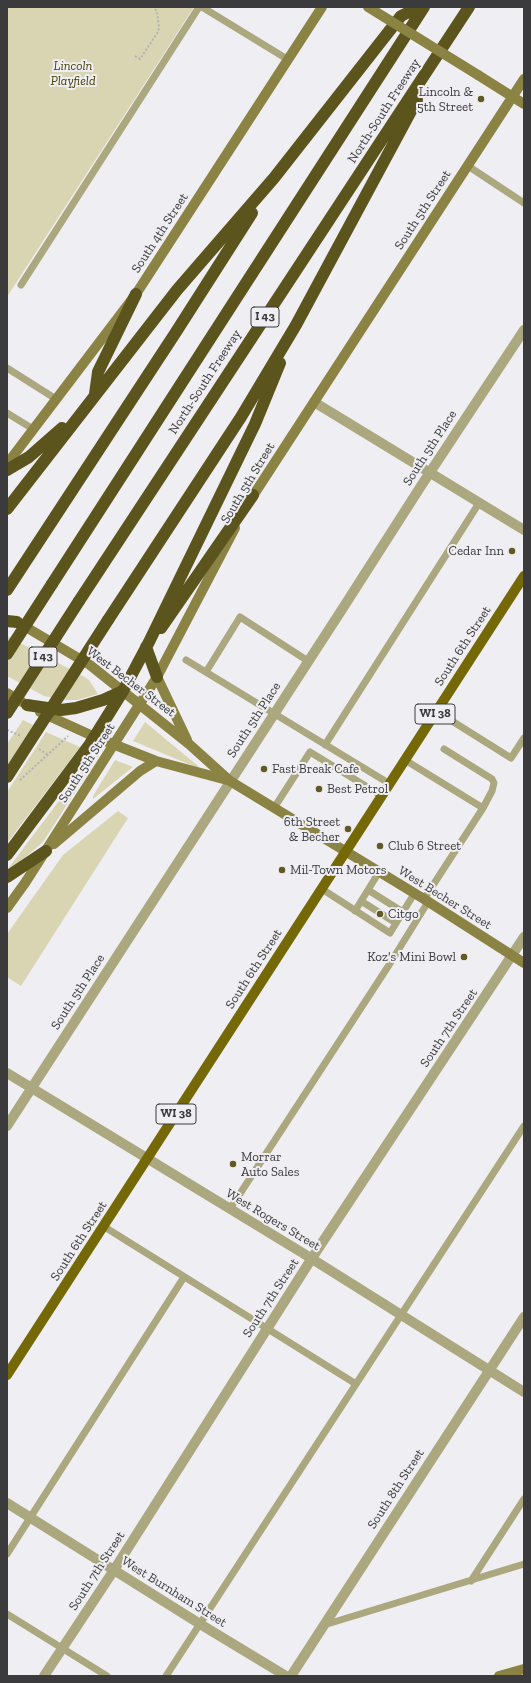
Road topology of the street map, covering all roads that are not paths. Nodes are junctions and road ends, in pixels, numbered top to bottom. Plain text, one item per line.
1 (201, 7) edge
2 (322, 7) edge
3 (368, 7) edge
4 (419, 7) edge
5 (424, 7) edge
6 (469, 7) edge
7 (452, 33) junction
8 (287, 59) junction
9 (524, 79) edge
10 (513, 97) junction
11 (524, 104) edge
12 (468, 166) junction
13 (274, 178) junction
14 (524, 203) edge
15 (21, 285) dead end
16 (136, 294) junction
17 (296, 325) junction
18 (524, 330) edge
19 (7, 368) edge
20 (95, 394) junction
21 (56, 399) junction
22 (314, 402) junction
23 (84, 408) junction
24 (7, 413) edge
25 (33, 429) junction
26 (7, 465) edge
27 (429, 473) junction
28 (253, 495) junction
29 (479, 503) junction
30 (7, 509) edge
31 (524, 530) edge
32 (524, 576) edge
33 (7, 590) edge
34 (10, 620) edge
35 (148, 645) junction
36 (7, 654) edge
37 (186, 660) dead end
38 (308, 661) junction
39 (206, 672) junction
40 (157, 677) junction
41 (123, 691) junction
42 (7, 693) edge
43 (27, 705) junction
44 (140, 705) junction
45 (436, 711) junction
46 (7, 713) edge
47 (274, 714) junction
48 (95, 737) junction
49 (524, 738) edge
50 (189, 744) junction
51 (114, 745) junction
52 (325, 745) junction
53 (444, 748) dead end
54 (405, 760) junction
55 (156, 761) junction
56 (12, 780) edge
57 (230, 781) junction
58 (390, 784) junction
59 (382, 796) junction
60 (274, 808) junction
61 (482, 808) junction
62 (46, 850) junction
63 (345, 852) junction
64 (7, 855) edge
65 (379, 872) junction
66 (7, 877) edge
67 (322, 889) junction
68 (368, 890) junction
69 (422, 898) junction
70 (361, 901) junction
71 (7, 908) edge
72 (355, 911) junction
73 (403, 912) junction
74 (396, 922) junction
75 (524, 937) edge
76 (512, 956) junction
77 (524, 963) edge
78 (7, 1073) edge
79 (32, 1088) junction
80 (7, 1126) edge
81 (524, 1126) edge
82 (147, 1159) junction
83 (230, 1209) junction
84 (103, 1226) junction
85 (312, 1258) junction
86 (184, 1278) junction
87 (402, 1314) junction
88 (524, 1317) edge
89 (267, 1328) junction
90 (489, 1369) junction
91 (7, 1375) edge
92 (356, 1384) junction
93 (524, 1392) edge
94 (524, 1499) edge
95 (7, 1503) edge
96 (30, 1518) junction
97 (7, 1554) edge
98 (524, 1564) edge
99 (114, 1570) junction
100 (471, 1581) junction
101 (7, 1614) edge
102 (200, 1624) junction
103 (324, 1625) junction
104 (62, 1648) junction
105 (524, 1669) edge
106 (44, 1676) edge
107 (107, 1676) edge
108 (166, 1676) edge
109 (286, 1676) edge
110 (290, 1676) edge
111 (499, 1676) edge

1 - 8 lane
1 - 15 lane
2 - 8 street, South 4th Street
3 - 10 street, bridge
4 - 13 highway
5 - 36 highway, North-South Freeway / I 43, bridge
6 - 7 highway, North-South Freeway / I 43
7 - 17 highway
7 - 46 highway, North-South Freeway / I 43, bridge
8 - 16 street, South 4th Street
9 - 10 street, South 5th Street
10 - 11 street
10 - 12 street, South 5th Street
12 - 14 lane
12 - 22 street, South 5th Street
13 - 20 highway
13 - 33 highway
16 - 20 highway
16 - 21 street, South 4th Street
17 - 35 highway
17 - 56 highway, bridge
18 - 27 street, South 5th Place
19 - 21 lane
20 - 23 highway
21 - 25 street, South 4th Street
22 - 27 street
22 - 28 street, South 5th Street
23 - 26 highway
23 - 30 highway
24 - 25 lane
25 - 26 street, South 4th Street
27 - 29 street
27 - 38 street, South 5th Place
28 - 35 highway
28 - 40 street, South 5th Street
29 - 31 street
29 - 52 lane
32 - 45 main road, South 6th Street / WI 38
34 - 41 street, West Becher Street
35 - 40 highway
35 - 41 highway
37 - 39 lane
38 - 39 lane
38 - 47 street, South 5th Place
39 - 47 lane
40 - 44 street, South 5th Street
40 - 50 street
41 - 43 highway
41 - 44 street, West Becher Street
41 - 48 highway
42 - 43 street, West Becher Street
43 - 48 street, West Becher Street
44 - 50 street, West Becher Street
44 - 51 street, South 5th Street
45 - 49 lane
45 - 54 main road, South 6th Street / WI 38
47 - 52 lane
47 - 57 street, South 5th Place
48 - 51 street, West Becher Street
48 - 64 highway
50 - 57 street, West Becher Street
51 - 55 street, West Becher Street
51 - 62 street, South 5th Street
52 - 58 lane
53 - 61 lane
54 - 58 main road, South 6th Street / WI 38
54 - 61 lane
55 - 57 street, West Becher Street
55 - 62 street
57 - 60 street, West Becher Street
57 - 79 street, South 5th Place
58 - 59 main road, South 6th Street / WI 38
59 - 60 lane
59 - 63 main road, South 6th Street / WI 38
60 - 63 street, West Becher Street
61 - 69 lane
62 - 66 highway
62 - 71 street, South 5th Street
63 - 65 street, West Becher Street
63 - 67 main road, South 6th Street / WI 38
65 - 68 lane
65 - 69 street, West Becher Street
67 - 72 lane
67 - 82 main road, South 6th Street / WI 38
68 - 70 lane
68 - 73 lane
69 - 73 lane
69 - 76 street, West Becher Street
69 - 83 lane
70 - 72 lane
70 - 74 lane
72 - 74 lane
73 - 74 lane
75 - 76 street, South 7th Street
76 - 77 street, West Becher Street
76 - 85 street, South 7th Street
78 - 79 street, West Rogers Street
79 - 80 street, South 5th Place
79 - 82 street, West Rogers Street
81 - 87 lane
82 - 83 street, West Rogers Street
82 - 84 main road, South 6th Street / WI 38
83 - 85 street, West Rogers Street
84 - 86 lane
84 - 91 main road, South 6th Street / WI 38
85 - 87 street, West Rogers Street
85 - 89 street, South 7th Street
86 - 89 lane
86 - 96 lane
87 - 90 street, West Rogers Street
87 - 92 lane
88 - 90 street, South 8th Street
89 - 92 lane
89 - 99 street, South 7th Street
90 - 93 street, West Rogers Street
90 - 103 street, South 8th Street
92 - 102 lane
94 - 100 lane
95 - 96 street, West Burnham Street
96 - 97 lane
96 - 99 street, West Burnham Street
98 - 100 lane
99 - 102 street, West Burnham Street
99 - 104 street, South 7th Street
100 - 103 lane
101 - 104 lane
102 - 108 lane
102 - 109 street, West Burnham Street
103 - 110 street, South 8th Street
104 - 106 street, South 7th Street
104 - 107 lane
105 - 111 street

